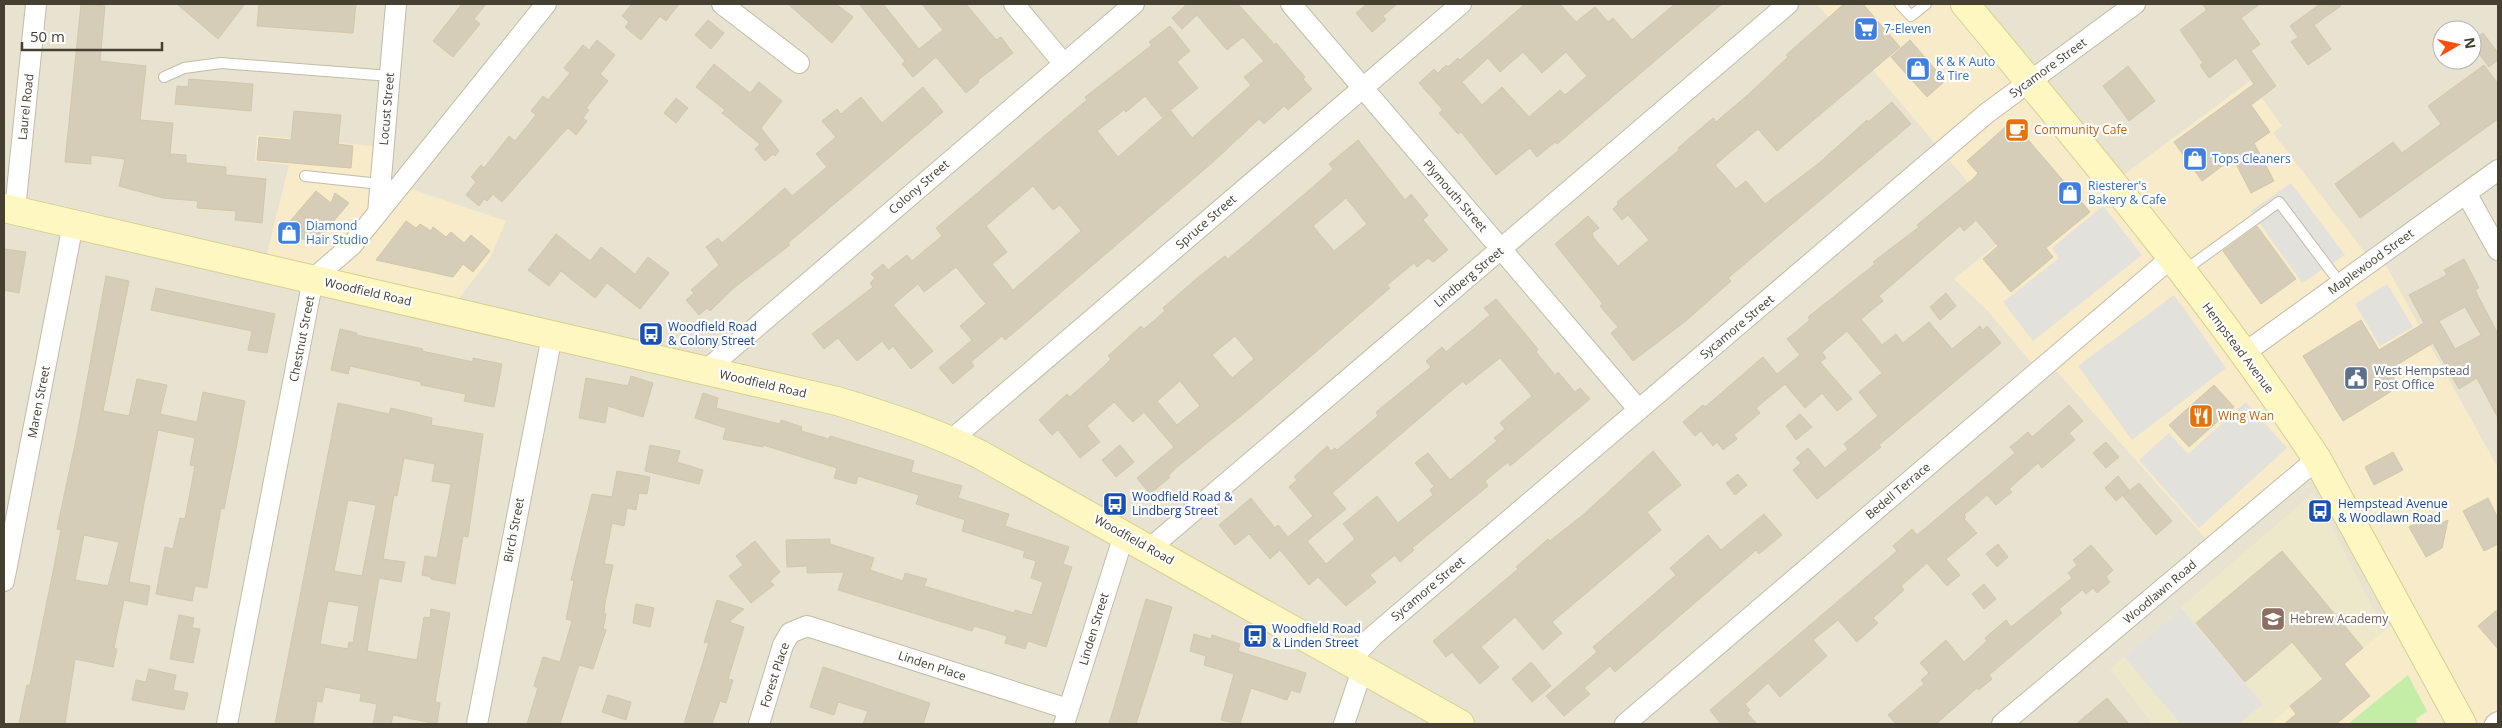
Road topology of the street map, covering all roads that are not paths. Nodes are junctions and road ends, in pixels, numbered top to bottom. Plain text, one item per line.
1 (36, 4) edge
2 (396, 4) edge
3 (546, 4) edge
4 (722, 4) edge
5 (1014, 4) edge
6 (1134, 4) edge
7 (1291, 4) edge
8 (1461, 4) edge
9 (1788, 4) edge
10 (1900, 4) edge
11 (1926, 4) edge
12 (1965, 4) edge
13 (2135, 4) edge
14 (799, 63) dead end
15 (1064, 64) junction
16 (390, 76) junction
17 (164, 77) dead end
18 (2030, 82) junction
19 (1363, 88) junction
20 (2498, 170) edge
21 (305, 176) dead end
22 (380, 184) junction
23 (2466, 193) junction
24 (10, 209) edge
25 (378, 213) junction
26 (73, 224) junction
27 (1501, 249) junction
28 (2498, 250) edge
29 (2176, 265) junction
30 (313, 279) junction
31 (2340, 283) junction
32 (552, 336) junction
33 (2243, 354) junction
34 (704, 371) junction
35 (1639, 410) junction
36 (951, 440) junction
37 (2317, 459) junction
38 (1124, 535) junction
39 (1149, 549) junction
40 (4, 581) edge
41 (796, 629) joint
42 (1355, 666) junction
43 (1066, 717) edge
44 (2498, 722) edge
45 (227, 724) edge
46 (477, 724) edge
47 (758, 724) edge
48 (1344, 724) edge
49 (1460, 724) edge
50 (1625, 724) edge
51 (2002, 724) edge
52 (2462, 724) edge
53 (2495, 724) edge

1 - 24 street, Laurel Road
2 - 16 street, Locust Street
3 - 25 street, Chestnut Street
4 - 14 street
5 - 15 street
6 - 15 street, Colony Street
7 - 19 street, Plymouth Street
8 - 19 street, Spruce Street
9 - 27 street, Lindberg Street
10 - 11 lane
12 - 18 main road, Hempstead Avenue
13 - 18 street, Sycamore Street
15 - 34 street, Colony Street
16 - 17 lane
16 - 22 street, Locust Street
18 - 29 main road, Hempstead Avenue
18 - 35 street, Sycamore Street
19 - 27 street, Plymouth Street
19 - 36 street, Spruce Street
20 - 23 street, Maplewood Street
21 - 22 lane
22 - 25 street, Locust Street
23 - 28 street
23 - 31 street, Maplewood Street
24 - 26 main road, Woodfield Road
25 - 30 street, Chestnut Street
26 - 30 main road, Woodfield Road
26 - 40 street, Maren Street
27 - 35 street, Plymouth Street
27 - 39 street, Lindberg Street
29 - 31 lane
29 - 33 main road, Hempstead Avenue
29 - 50 street, Bedell Terrace
30 - 32 main road, Woodfield Road
30 - 45 street, Chestnut Street
31 - 33 street, Maplewood Street
32 - 34 main road, Woodfield Road
32 - 46 street, Birch Street
33 - 37 main road, Hempstead Avenue
34 - 36 main road, Woodfield Road
35 - 42 street, Sycamore Street
36 - 38 main road, Woodfield Road
37 - 51 street, Woodlawn Road
37 - 52 main road, Hempstead Avenue
38 - 39 main road, Woodfield Road
38 - 43 street, Linden Street
39 - 42 main road, Woodfield Road
41 - 43 street, Linden Place
41 - 47 street, Forest Place
42 - 48 street
42 - 49 main road, Woodfield Road
44 - 53 street

